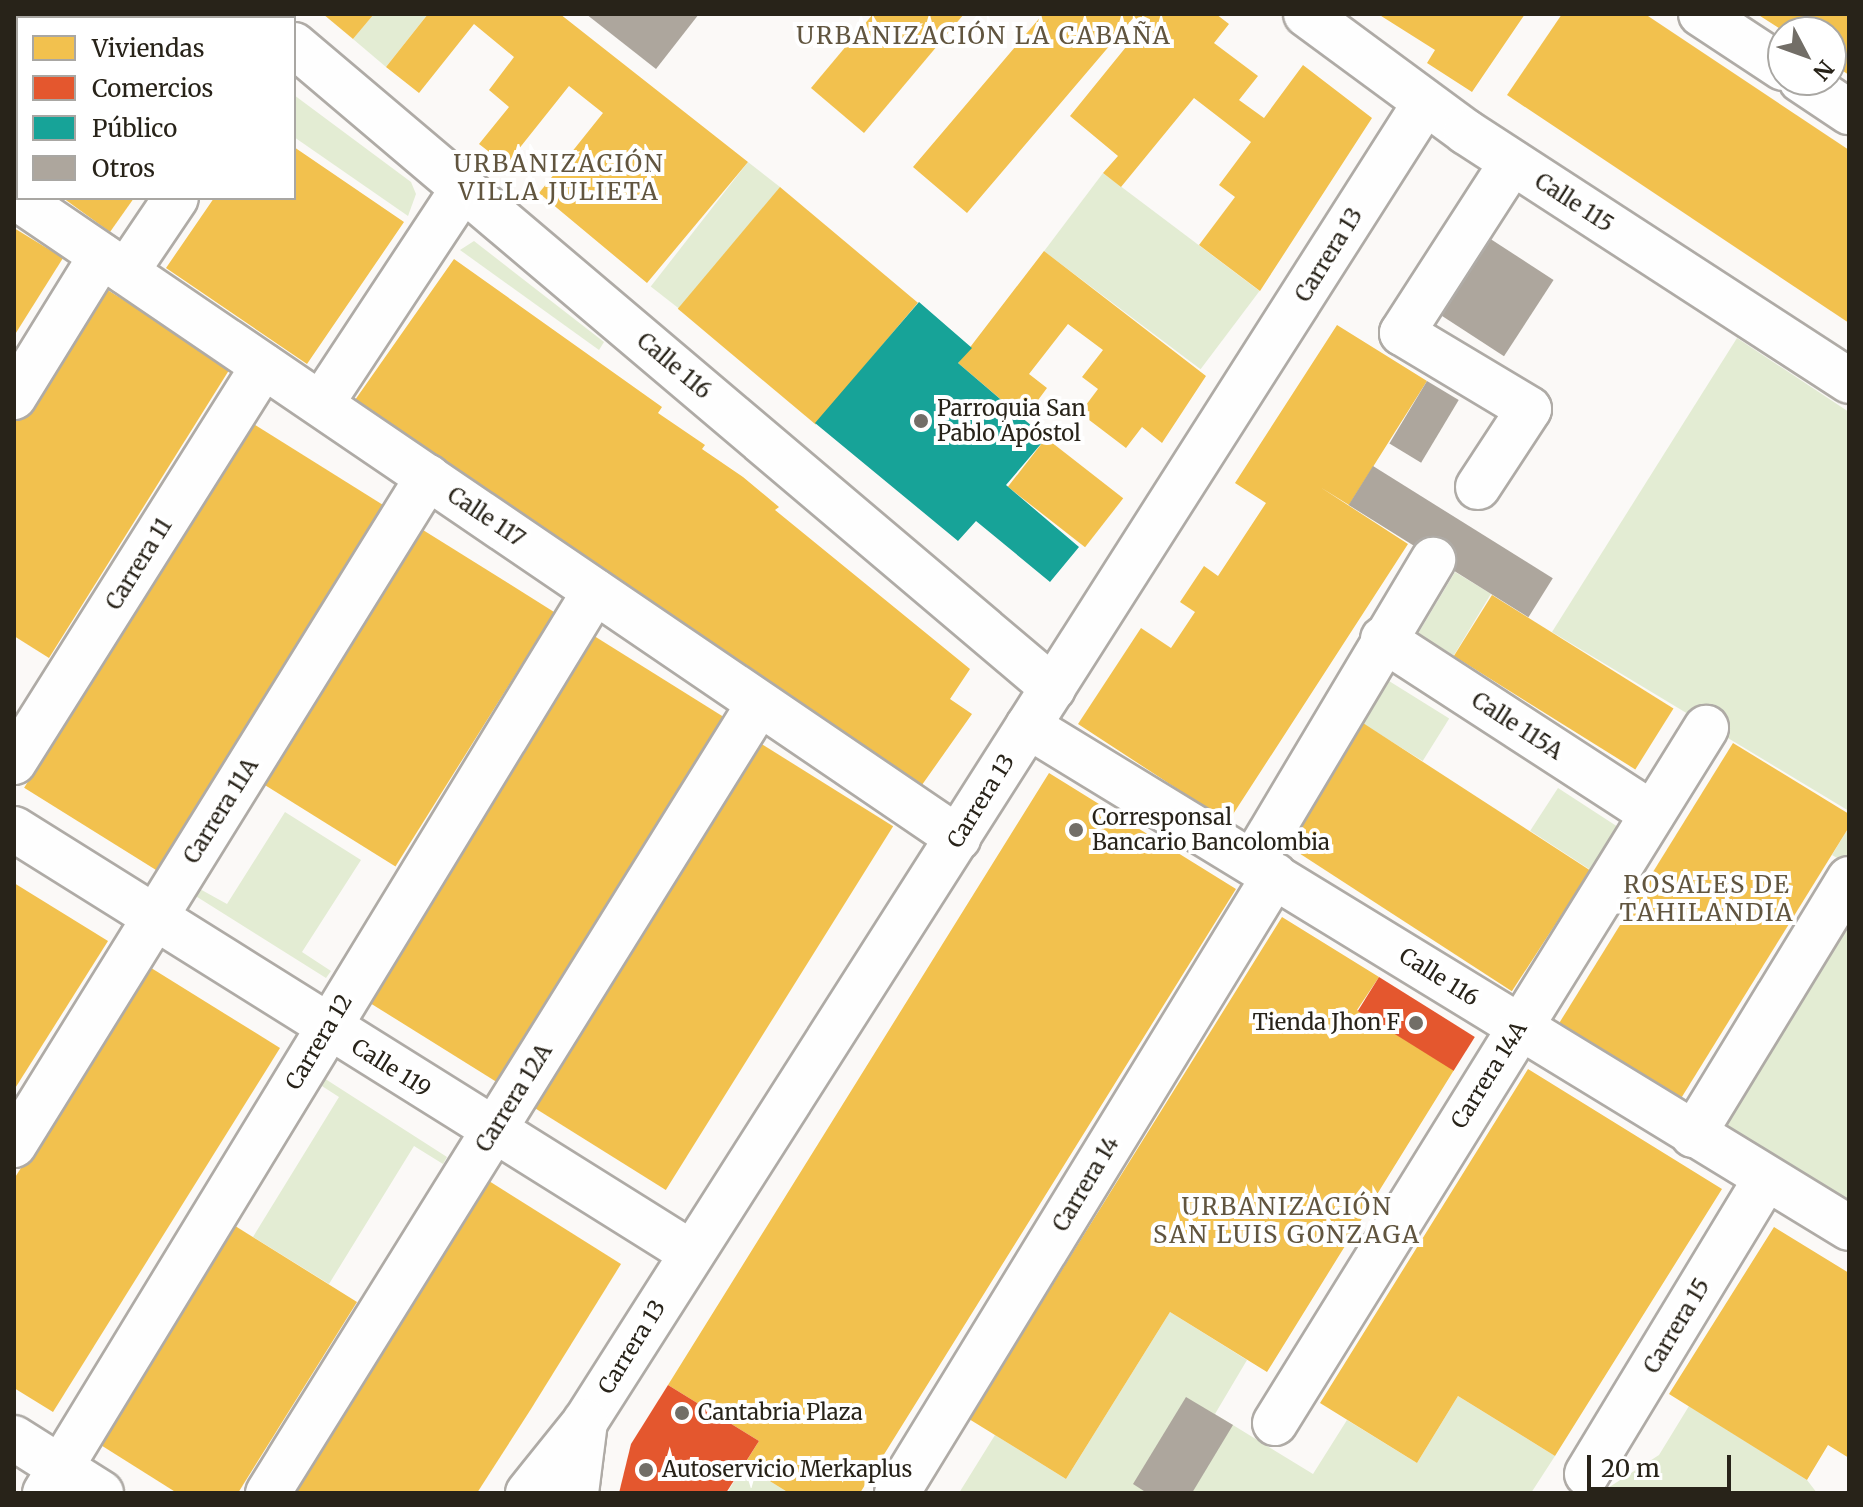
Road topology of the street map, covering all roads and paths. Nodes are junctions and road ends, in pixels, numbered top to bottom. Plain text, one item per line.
1 (1306, 14) edge
2 (1701, 14) edge
3 (296, 47) edge
4 (1767, 57) edge
5 (1825, 96) edge
6 (1425, 103) junction
7 (1849, 112) edge
8 (1512, 162) junction
9 (463, 189) junction
10 (20, 200) edge
11 (174, 200) edge
12 (114, 264) junction
13 (263, 366) junction
14 (1849, 381) edge
15 (14, 397) edge
16 (321, 404) junction
17 (428, 477) junction
18 (1478, 487) dead end
19 (1433, 560) dead end
20 (595, 591) junction
21 (1383, 639) junction
22 (1053, 688) junction
23 (759, 704) junction
24 (1028, 726) junction
25 (1706, 728) dead end
26 (14, 762) edge
27 (1652, 814) junction
28 (14, 829) edge
29 (958, 838) junction
30 (1264, 869) junction
31 (1849, 879) edge
32 (154, 918) junction
33 (1519, 1026) junction
34 (328, 1028) junction
35 (493, 1132) junction
36 (1693, 1135) junction
37 (14, 1145) edge
38 (1766, 1179) junction
39 (1849, 1228) edge
40 (690, 1252) junction
41 (585, 1422) junction
42 (1275, 1423) dead end
43 (14, 1438) edge
44 (1587, 1474) dead end
45 (53, 1480) edge
46 (101, 1493) edge
47 (268, 1493) edge
48 (528, 1493) edge
49 (576, 1493) edge
50 (897, 1493) edge

1 - 6 street, Calle 115
2 - 4 street
3 - 9 street, Calle 116
5 - 7 street
6 - 8 street, Calle 115
6 - 22 street, Carrera 13
8 - 14 street, Calle 115
8 - 18 street
9 - 16 street
9 - 22 street, Calle 116
10 - 12 street, Calle 117
11 - 12 street
12 - 13 street, Calle 117
12 - 15 street
13 - 16 street, Calle 117
13 - 26 street, Carrera 11
16 - 17 street, Calle 117
17 - 20 street, Calle 117
17 - 32 street, Carrera 11A
19 - 21 street, Carrera 14
20 - 23 street, Calle 117
20 - 34 street, Carrera 12
21 - 27 street, Calle 115A
21 - 30 street, Carrera 14
22 - 24 street, Carrera 13
23 - 29 street, Calle 117
23 - 35 street, Carrera 12A
24 - 29 street, Carrera 13
24 - 30 street, Calle 116
25 - 27 street, Carrera 14A
27 - 33 street, Carrera 14A
28 - 32 street, Calle 119
29 - 40 street, Carrera 13
30 - 33 street, Calle 116
30 - 50 street, Carrera 14
31 - 36 street
32 - 34 street, Calle 119
32 - 37 street, Carrera 11A
33 - 36 street, Calle 116
33 - 42 street, Carrera 14A
34 - 35 street, Calle 119
34 - 45 street, Carrera 12
35 - 40 street, Calle 119
35 - 47 street, Carrera 12A
36 - 38 street, Calle 116
38 - 39 street, Calle 116
38 - 44 street, Carrera 15
40 - 41 street, Carrera 13
41 - 48 street, Carrera 13
41 - 49 street
43 - 45 street
45 - 46 street

